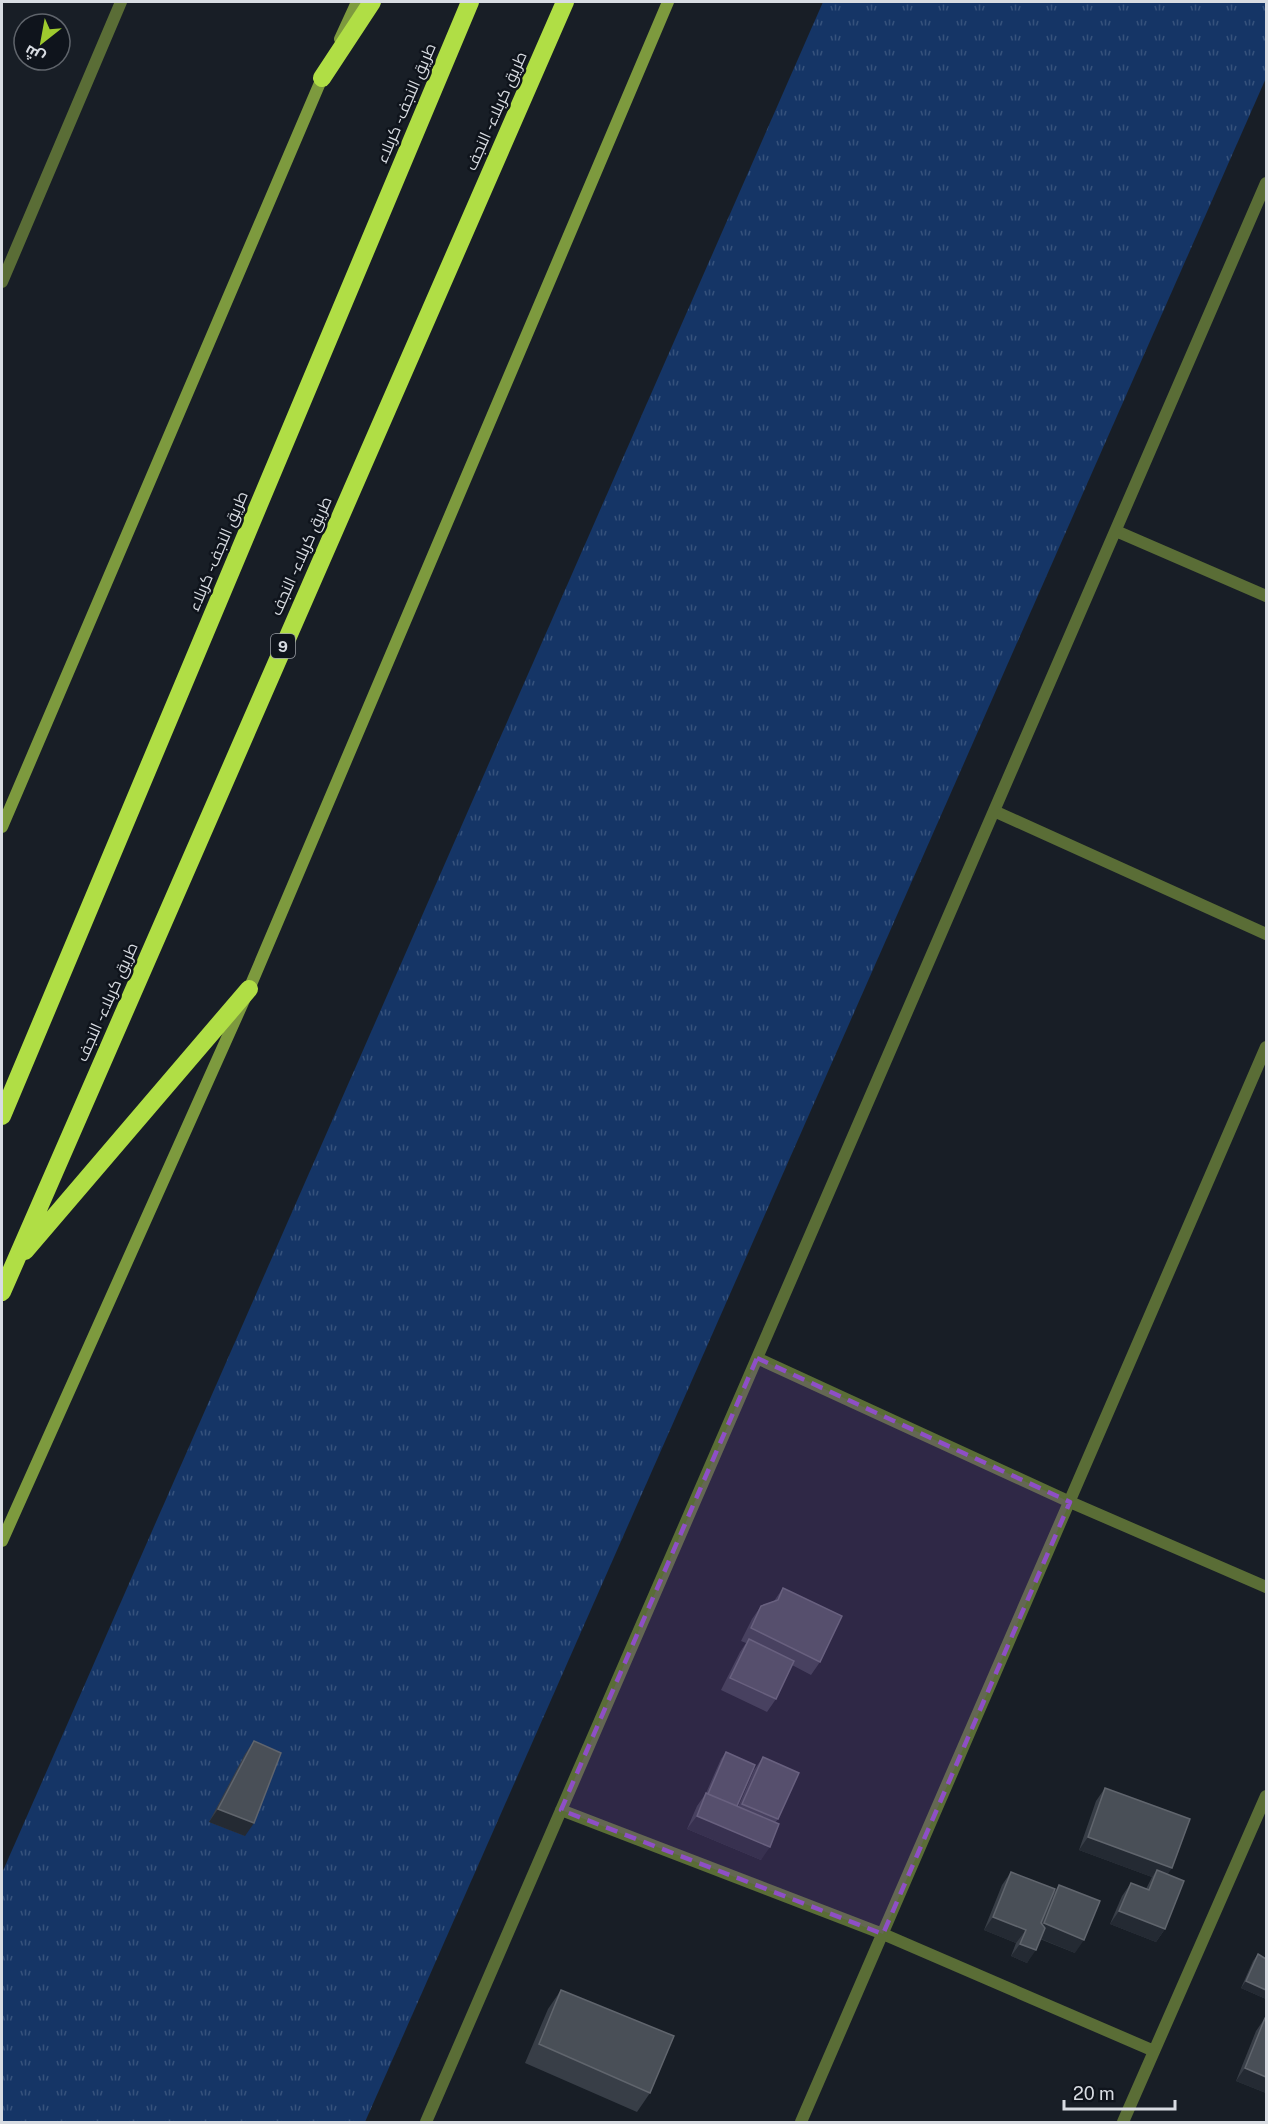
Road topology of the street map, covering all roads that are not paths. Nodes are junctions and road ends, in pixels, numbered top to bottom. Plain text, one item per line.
1 (121, 2) edge
2 (357, 2) edge
3 (372, 2) edge
4 (470, 2) edge
5 (565, 2) edge
6 (668, 2) edge
7 (322, 78) junction
8 (1266, 183) edge
9 (2, 282) edge
10 (1116, 531) junction
11 (1266, 596) edge
12 (994, 811) junction
13 (2, 827) edge
14 (1266, 934) edge
15 (249, 989) junction
16 (1266, 1047) edge
17 (2, 1116) edge
18 (12, 1267) junction
19 (2, 1292) edge
20 (757, 1358) junction
21 (1070, 1502) junction
22 (2, 1541) edge
23 (1266, 1587) edge
24 (1266, 1796) edge
25 (561, 1810) junction
26 (883, 1934) junction
27 (1154, 2051) junction
28 (426, 2122) edge
29 (801, 2122) edge
30 (1123, 2122) edge

1 - 9 street
2 - 7 main road
3 - 7 highway
4 - 17 highway, طريق النجف - کربلاء
5 - 18 highway, طريق کربلاء - النجف / 9
6 - 15 main road
7 - 13 main road
8 - 10 street
10 - 11 street
10 - 12 street
12 - 14 street
12 - 20 street
15 - 18 highway
15 - 22 main road
16 - 21 street
18 - 19 highway, طريق کربلاء - النجف / 9
20 - 21 street
20 - 25 street
21 - 23 street
21 - 26 street
24 - 27 street
25 - 26 street
25 - 28 street
26 - 27 street
26 - 29 street
27 - 30 street

